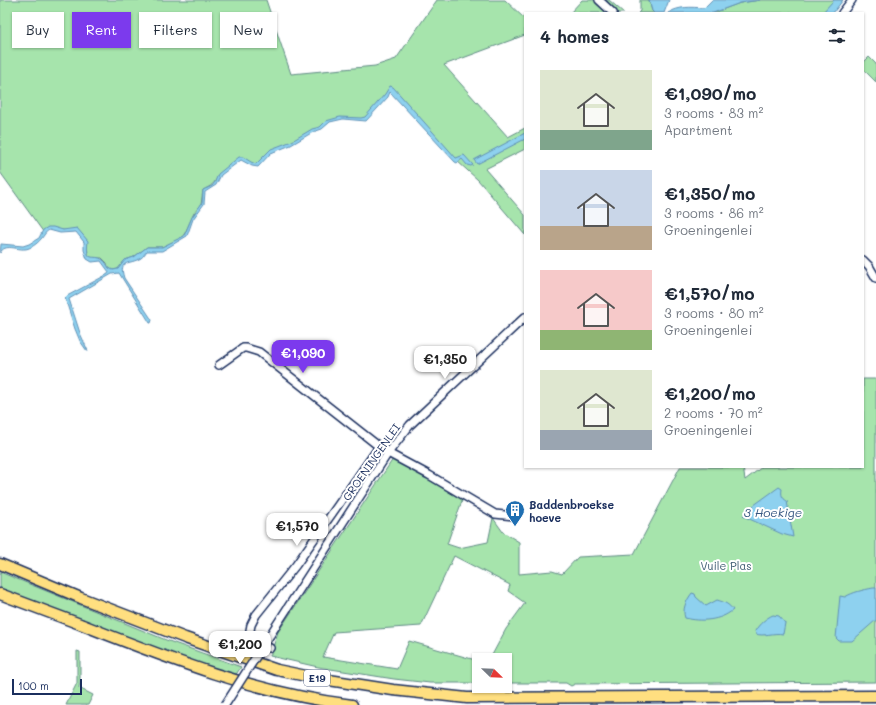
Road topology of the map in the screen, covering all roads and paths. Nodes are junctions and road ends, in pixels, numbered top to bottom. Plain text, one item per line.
1 (599, 0) edge
2 (852, 0) edge
3 (611, 12) edge
4 (843, 12) edge
5 (864, 261) edge
6 (876, 278) edge
7 (524, 318) edge
8 (219, 364) dead end
9 (380, 448) junction
10 (388, 453) junction
11 (514, 516) dead end
12 (0, 564) edge
13 (0, 594) edge
14 (270, 648) dead end
15 (876, 696) edge
16 (225, 705) edge
17 (352, 705) edge

1 - 3 street
2 - 4 street
5 - 6 street
7 - 10 street, GROENINGENLEI
8 - 9 street
9 - 10 street
9 - 14 street
10 - 11 street
10 - 16 street, GROENINGENLEI, bridge
12 - 15 highway, E19
13 - 17 highway, E19

